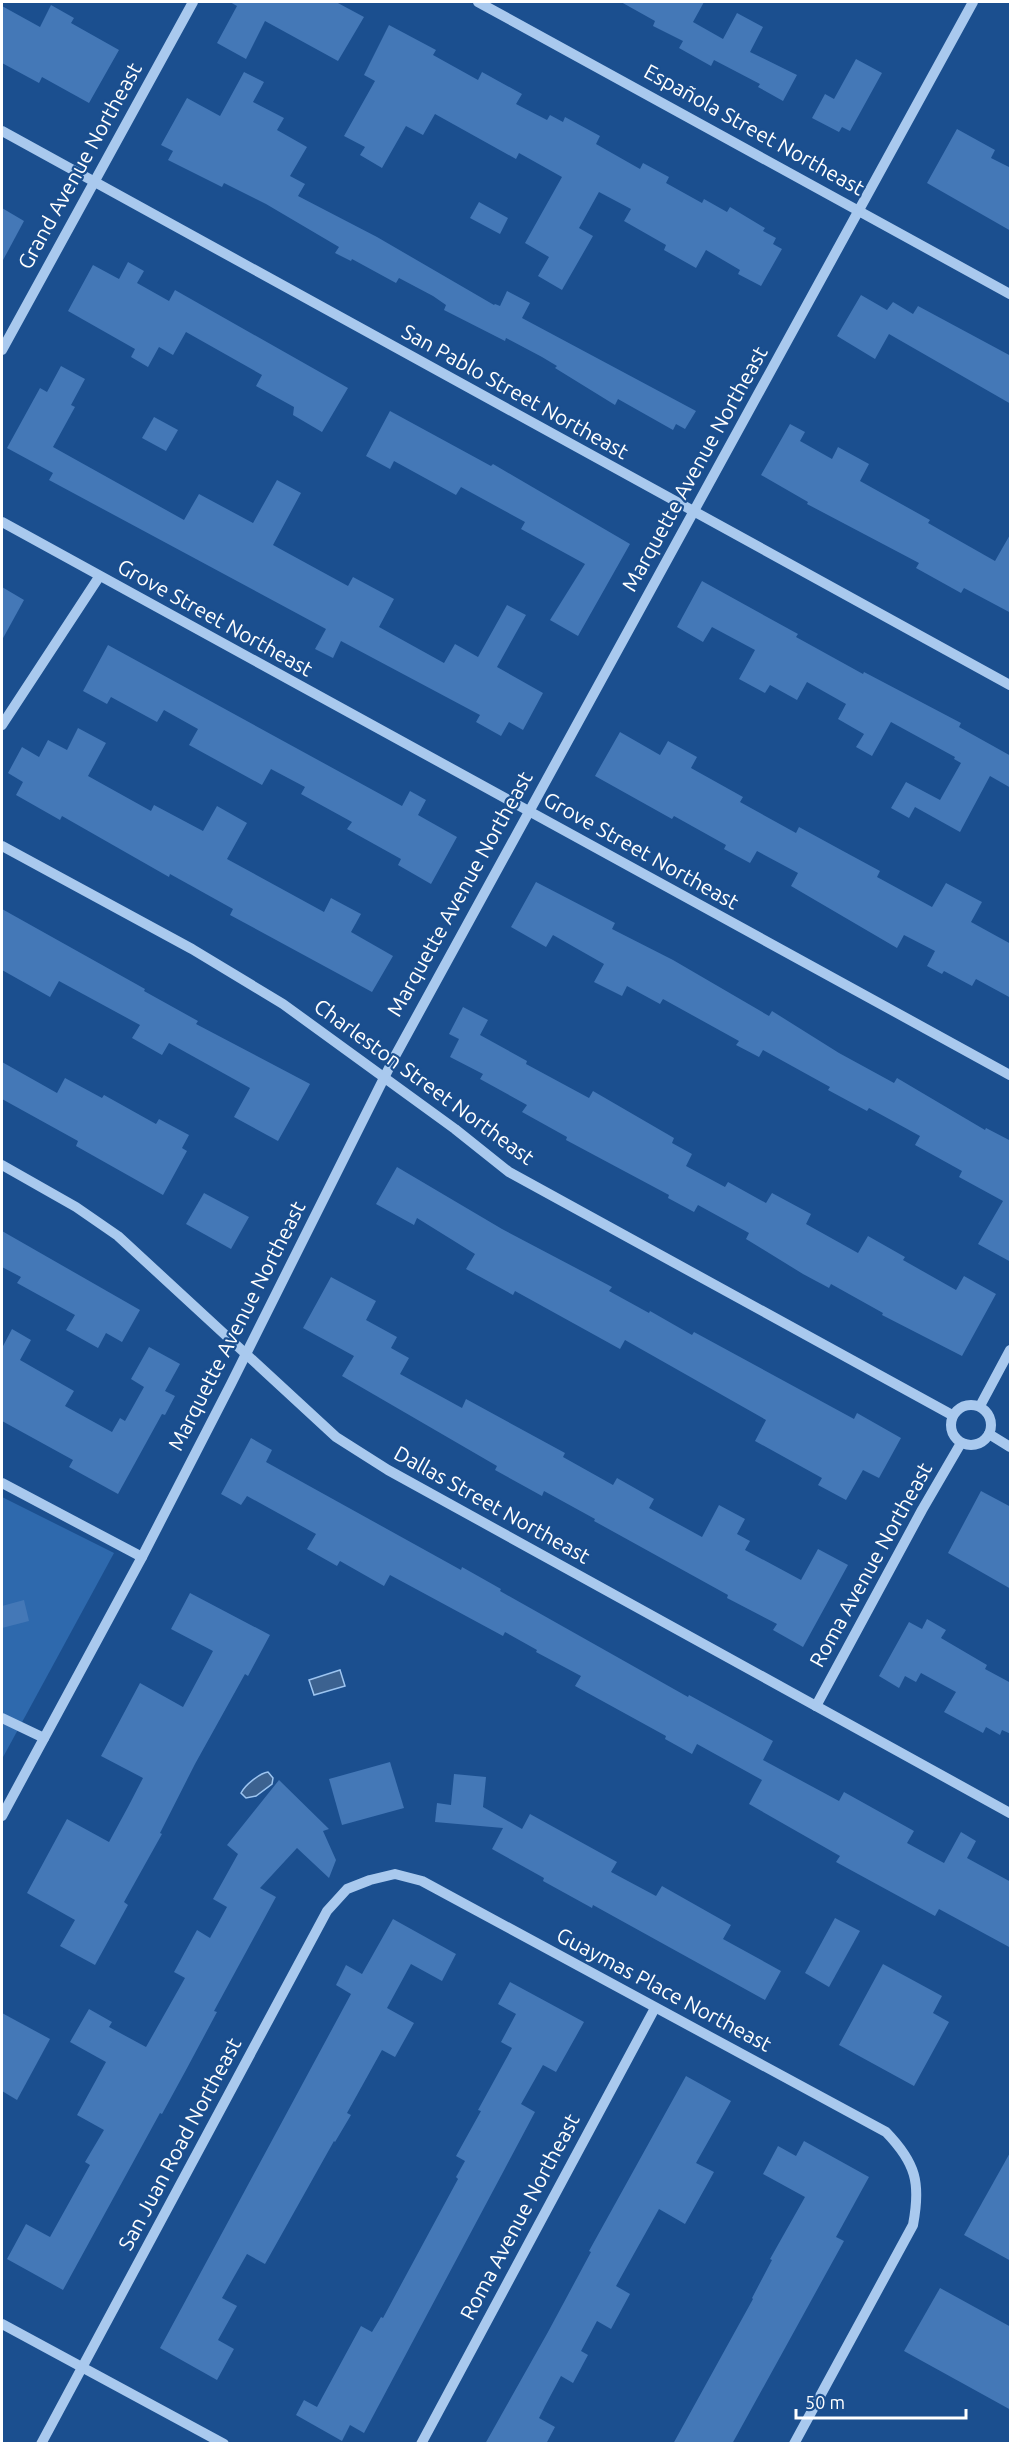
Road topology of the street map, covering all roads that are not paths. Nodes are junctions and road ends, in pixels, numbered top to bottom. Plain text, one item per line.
1 (193, 2) edge
2 (478, 2) edge
3 (973, 2) edge
4 (2, 131) edge
5 (93, 182) junction
6 (860, 210) junction
7 (1011, 294) edge
8 (2, 350) edge
9 (693, 512) junction
10 (2, 522) edge
11 (99, 577) junction
12 (1011, 685) edge
13 (2, 725) edge
14 (528, 811) junction
15 (2, 846) edge
16 (1011, 1075) edge
17 (383, 1078) junction
18 (2, 1166) edge
19 (1011, 1350) edge
20 (245, 1353) junction
21 (980, 1407) junction
22 (952, 1415) junction
23 (989, 1434) junction
24 (961, 1443) junction
25 (1011, 1447) edge
26 (2, 1483) edge
27 (142, 1557) junction
28 (816, 1706) junction
29 (2, 1718) edge
30 (44, 1738) junction
31 (1011, 1813) edge
32 (2, 1814) edge
33 (370, 1880) joint
34 (655, 2008) junction
35 (2, 2324) edge
36 (82, 2367) junction
37 (41, 2444) edge
38 (224, 2444) edge
39 (421, 2444) edge
40 (794, 2444) edge

1 - 5 street, Grand Avenue Northeast
2 - 6 street, Española Street Northeast
3 - 6 street, Marquette Avenue Northeast
4 - 5 street, San Pablo Street Northeast
5 - 8 street, Grand Avenue Northeast
5 - 9 street, San Pablo Street Northeast
6 - 7 street, Española Street Northeast
6 - 9 street, Marquette Avenue Northeast
9 - 12 street, San Pablo Street Northeast
9 - 14 street, Marquette Avenue Northeast
10 - 11 street, Grove Street Northeast
11 - 13 street
11 - 14 street, Grove Street Northeast
14 - 16 street, Grove Street Northeast
14 - 17 street, Marquette Avenue Northeast
15 - 17 street, Charleston Street Northeast
17 - 20 street, Marquette Avenue Northeast
17 - 22 street, Charleston Street Northeast
18 - 20 street, Dallas Street Northeast
19 - 21 street
20 - 27 street, Marquette Avenue Northeast
20 - 28 street, Dallas Street Northeast
21 - 22 street
21 - 23 street
22 - 24 street
23 - 24 street
23 - 25 street
24 - 28 street, Roma Avenue Northeast
26 - 27 street
27 - 30 street, Marquette Avenue Northeast
28 - 31 street, Dallas Street Northeast
29 - 30 street
30 - 32 street, Marquette Avenue Northeast
33 - 34 street, Guaymas Place Northeast
33 - 36 street, San Juan Road Northeast
34 - 39 street, Roma Avenue Northeast
34 - 40 street, Guaymas Place Northeast
35 - 36 street
36 - 37 street, San Juan Road Northeast
36 - 38 street

